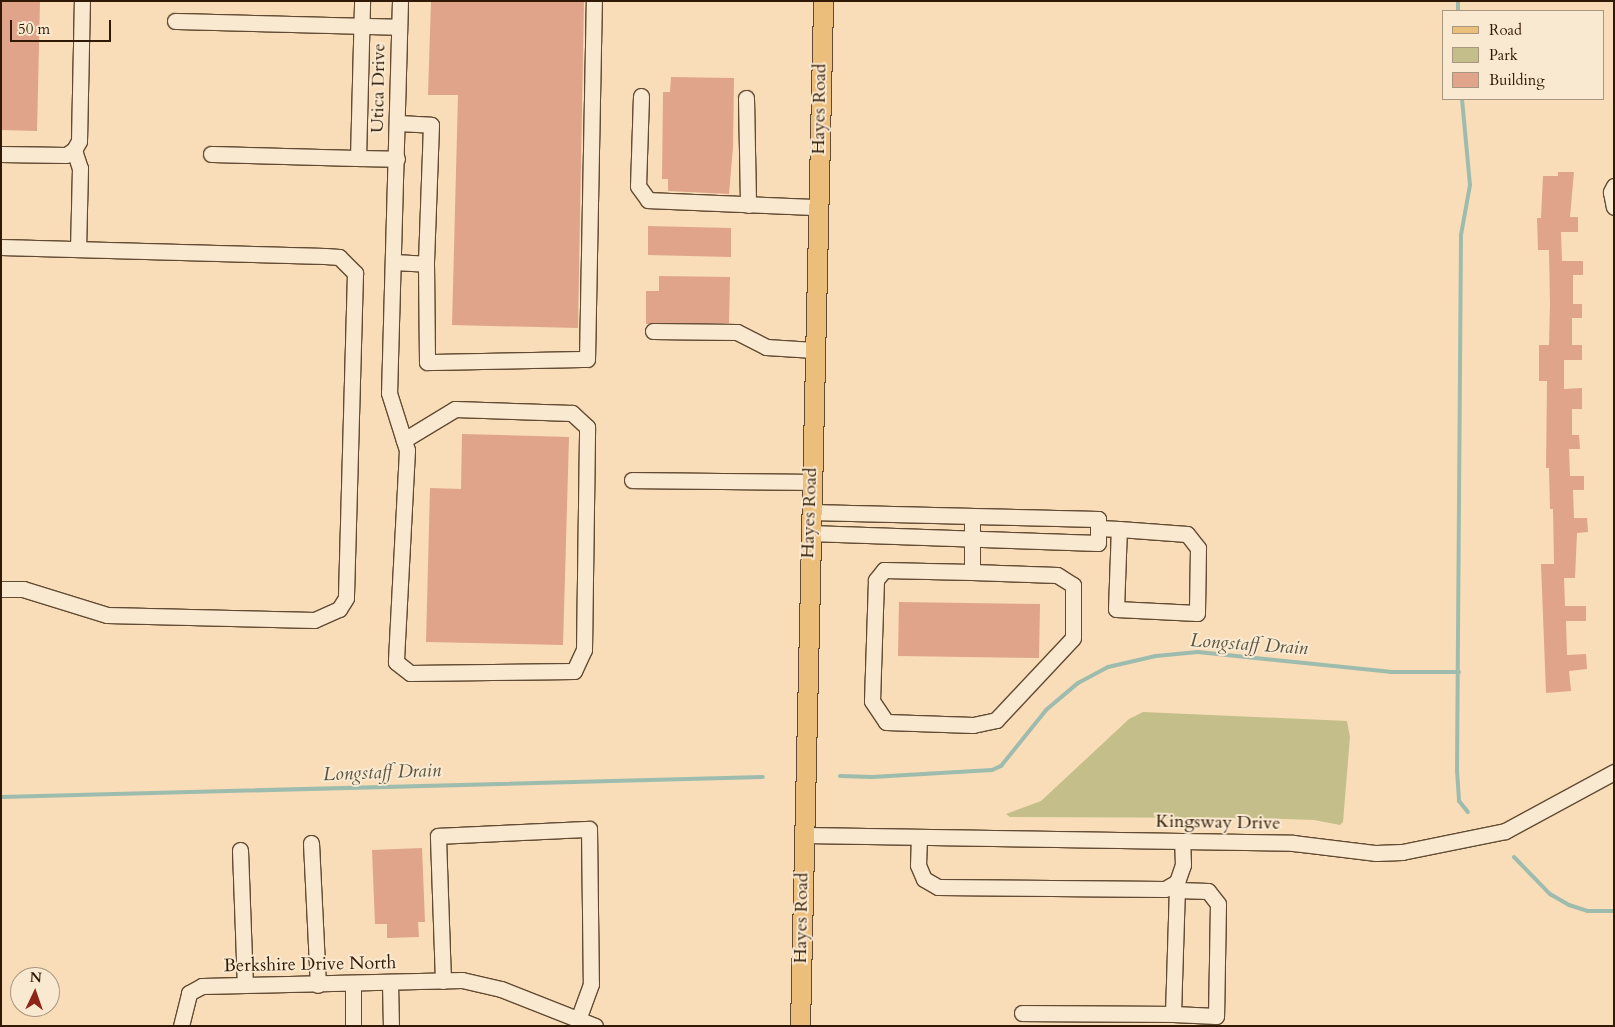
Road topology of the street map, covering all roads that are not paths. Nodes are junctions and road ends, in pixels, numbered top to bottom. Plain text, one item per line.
1 (82, 1) edge
2 (362, 1) edge
3 (400, 1) edge
4 (594, 1) edge
5 (823, 1) edge
6 (175, 21) dead end
7 (362, 25) junction
8 (399, 27) junction
9 (642, 96) dead end
10 (746, 98) dead end
11 (398, 123) junction
12 (74, 150) junction
13 (1, 154) edge
14 (211, 154) dead end
15 (358, 158) junction
16 (397, 159) junction
17 (1614, 186) edge
18 (748, 205) junction
19 (818, 207) junction
20 (1614, 207) edge
21 (1, 247) edge
22 (78, 249) junction
23 (394, 262) junction
24 (426, 264) junction
25 (654, 331) dead end
26 (814, 350) junction
27 (404, 440) junction
28 (632, 480) dead end
29 (811, 482) junction
30 (810, 512) junction
31 (972, 516) junction
32 (1098, 528) junction
33 (1118, 529) junction
34 (809, 533) junction
35 (972, 539) junction
36 (972, 572) junction
37 (1, 589) edge
38 (1614, 772) edge
39 (804, 836) junction
40 (919, 837) junction
41 (1182, 841) junction
42 (311, 843) dead end
43 (240, 850) dead end
44 (1177, 886) junction
45 (438, 981) junction
46 (390, 983) junction
47 (353, 984) junction
48 (245, 985) junction
49 (318, 985) junction
50 (1022, 1013) dead end
51 (1173, 1014) junction
52 (578, 1019) junction
53 (181, 1026) edge
54 (352, 1026) edge
55 (391, 1026) edge
56 (595, 1026) edge
57 (800, 1026) edge

1 - 12 street
2 - 7 street
3 - 8 street, Utica Drive
4 - 24 street
5 - 19 main road, Hayes Road
6 - 7 street
7 - 8 street
7 - 15 street
8 - 11 street, Utica Drive
9 - 18 street
10 - 18 street
11 - 16 street, Utica Drive
11 - 24 street
12 - 13 street
12 - 22 street
14 - 15 street
15 - 16 street
16 - 23 street, Utica Drive
17 - 20 street
18 - 19 street
19 - 26 main road, Hayes Road
21 - 22 street
22 - 37 street
23 - 24 street
23 - 27 street, Utica Drive
25 - 26 street
26 - 29 main road, Hayes Road
27 - 27 street, Utica Drive
28 - 29 street
29 - 30 main road, Hayes Road
30 - 31 street
30 - 34 main road, Hayes Road
31 - 32 street
31 - 35 street
32 - 33 street
32 - 35 street
33 - 33 street
34 - 35 street
34 - 39 main road, Hayes Road
35 - 36 street
36 - 36 street
38 - 41 street, Kingsway Drive
39 - 40 street, Kingsway Drive
39 - 57 main road, Hayes Road
40 - 41 street, Kingsway Drive
40 - 44 street
41 - 44 street
42 - 49 street
43 - 48 street
44 - 51 street
44 - 51 street
45 - 46 street, Berkshire Drive North
45 - 52 street, Berkshire Drive North
45 - 52 street
46 - 47 street, Berkshire Drive North
46 - 55 street
47 - 49 street, Berkshire Drive North
47 - 54 street
48 - 49 street, Berkshire Drive North
48 - 53 street, Berkshire Drive North
50 - 51 street
52 - 56 street, Berkshire Drive North

